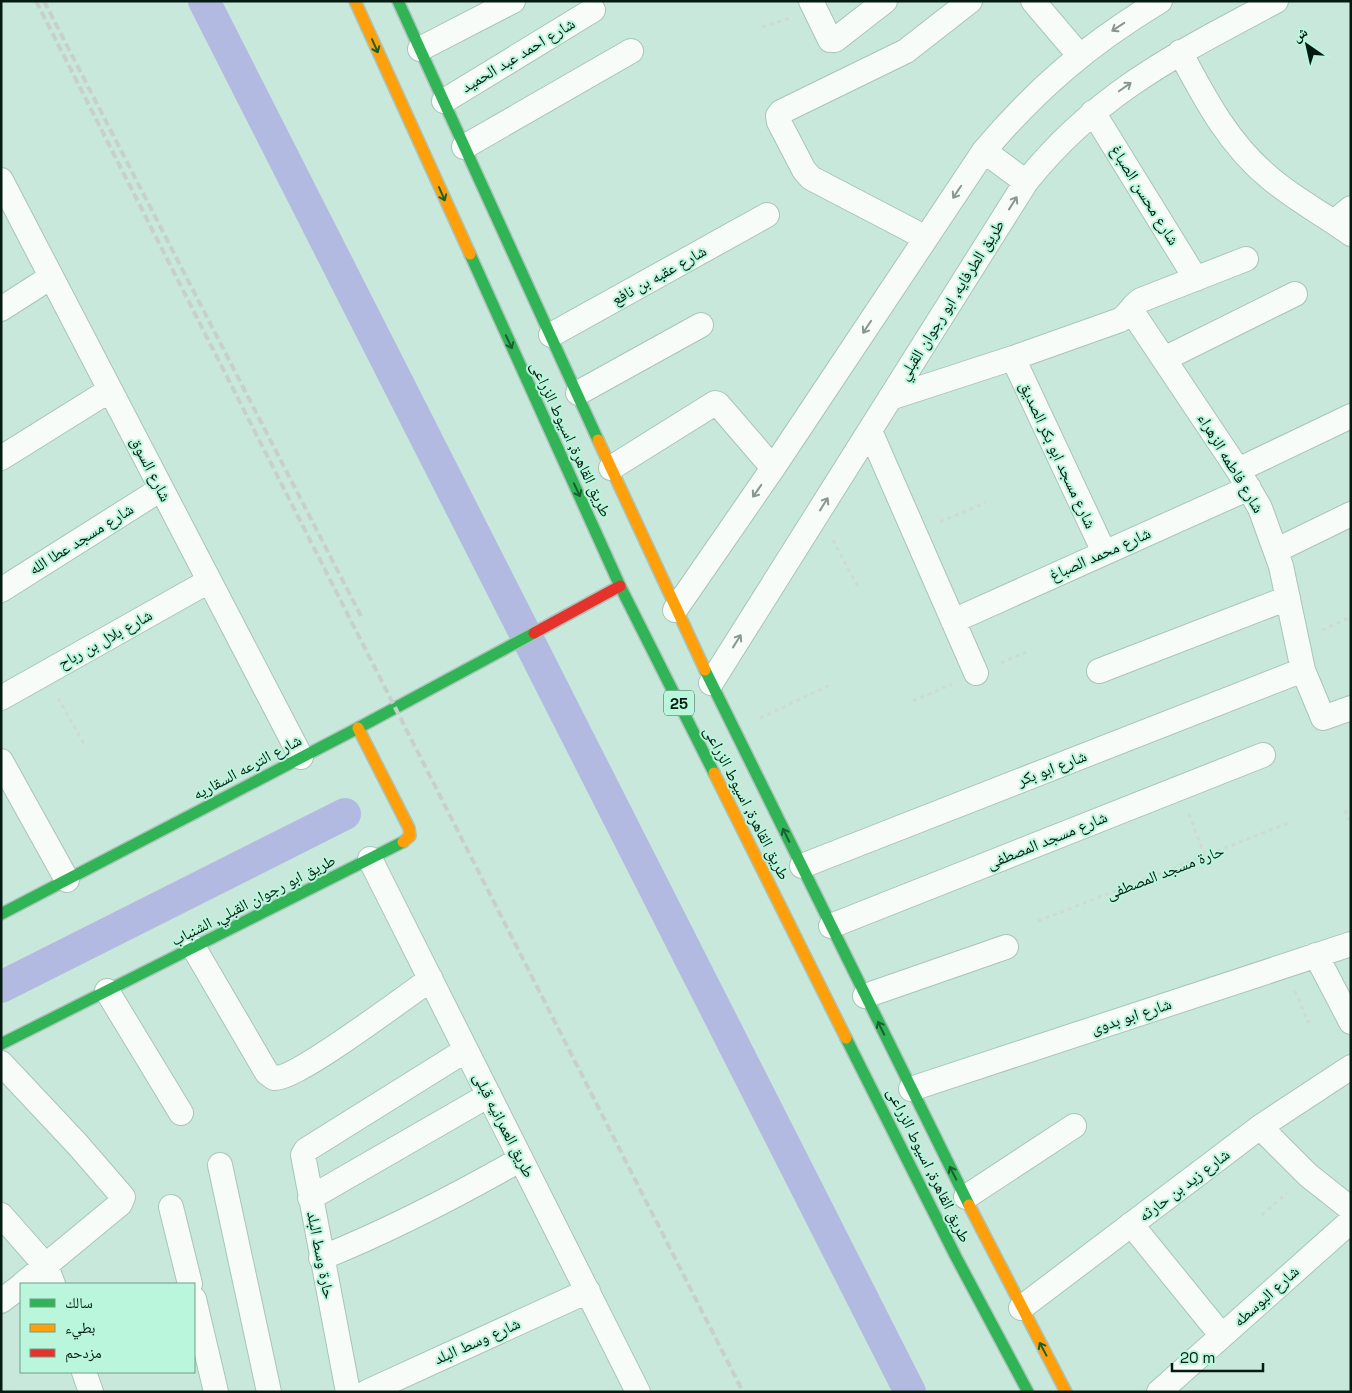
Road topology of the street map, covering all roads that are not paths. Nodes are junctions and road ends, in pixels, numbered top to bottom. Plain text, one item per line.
1 (356, 1) edge
2 (398, 1) edge
3 (512, 1) edge
4 (811, 1) edge
5 (885, 1) edge
6 (970, 1) edge
7 (1033, 1) edge
8 (1160, 1) edge
9 (1276, 1) edge
10 (593, 10) dead end
11 (420, 49) junction
12 (631, 51) dead end
13 (1180, 52) junction
14 (1079, 55) junction
15 (444, 101) junction
16 (1093, 112) junction
17 (464, 147) junction
18 (984, 152) junction
19 (1, 180) edge
20 (1026, 182) junction
21 (767, 215) dead end
22 (1345, 221) edge
23 (926, 238) junction
24 (1246, 259) dead end
25 (51, 277) junction
26 (1196, 279) junction
27 (1295, 294) dead end
28 (1, 310) edge
29 (1131, 310) junction
30 (701, 325) dead end
31 (551, 335) junction
32 (1013, 358) junction
33 (1164, 359) junction
34 (110, 390) junction
35 (578, 394) junction
36 (890, 398) junction
37 (1351, 416) edge
38 (870, 431) junction
39 (1, 458) edge
40 (610, 468) junction
41 (773, 468) junction
42 (1243, 479) junction
43 (161, 489) junction
44 (1351, 514) edge
45 (1277, 550) junction
46 (1104, 552) junction
47 (209, 581) junction
48 (620, 586) junction
49 (1, 590) edge
50 (1288, 598) junction
51 (675, 610) junction
52 (953, 621) junction
53 (1303, 670) junction
54 (1099, 671) dead end
55 (976, 674) dead end
56 (711, 683) junction
57 (1, 698) edge
58 (1351, 708) edge
59 (358, 728) junction
60 (1263, 755) dead end
61 (301, 757) junction
62 (1, 761) edge
63 (370, 859) junction
64 (802, 866) junction
65 (67, 880) junction
66 (1, 914) edge
67 (831, 926) junction
68 (1351, 944) edge
69 (1006, 947) dead end
70 (194, 948) junction
71 (1316, 955) junction
72 (431, 979) junction
73 (107, 991) junction
74 (865, 996) junction
75 (1351, 1022) edge
76 (1, 1044) edge
77 (466, 1050) junction
78 (1, 1063) edge
79 (1351, 1067) edge
80 (911, 1089) junction
81 (489, 1095) junction
82 (181, 1113) dead end
83 (1074, 1126) dead end
84 (1260, 1127) junction
85 (521, 1158) junction
86 (220, 1166) dead end
87 (966, 1197) junction
88 (310, 1198) junction
89 (171, 1207) dead end
90 (1351, 1209) edge
91 (1, 1215) edge
92 (1351, 1221) edge
93 (1132, 1224) junction
94 (321, 1258) junction
95 (49, 1275) edge
96 (29, 1283) edge
97 (190, 1283) edge
98 (588, 1291) junction
99 (195, 1303) edge
100 (1021, 1308) junction
101 (1222, 1336) junction
102 (84, 1373) edge
103 (91, 1392) edge
104 (216, 1392) edge
105 (268, 1392) edge
106 (348, 1392) edge
107 (367, 1392) edge
108 (638, 1392) edge
109 (1028, 1392) edge
110 (1066, 1392) edge
111 (1159, 1392) edge

1 -> 48 main road, طريق القاهرة, اسيوط الزراعى / 25
2 - 11 main road, طريق القاهرة, اسيوط الزراعى / 25
3 - 11 street
4 - 5 street
6 - 23 street
7 - 14 street
8 -> 14 street
9 - 13 street, طريق الطرفايه, ابو رجوان القبلي
10 - 15 street, شارع احمد عبد الحميد
11 - 15 main road, طريق القاهرة, اسيوط الزراعى / 25
12 - 17 street
16 -> 13 street, طريق الطرفايه, ابو رجوان القبلي
13 - 22 street
14 - 18 street
15 - 17 main road, طريق القاهرة, اسيوط الزراعى / 25
16 - 20 street, طريق الطرفايه, ابو رجوان القبلي
16 - 26 street, شارع محسن الصباغ
17 - 31 main road, طريق القاهرة, اسيوط الزراعى / 25
18 - 20 street
18 -> 23 street
19 - 25 street, شارع السوق
36 -> 20 street, طريق الطرفايه, ابو رجوان القبلي
21 - 31 street, شارع عقبه بن نافع
23 -> 41 street
24 - 26 street
25 - 28 street
25 - 34 street, شارع السوق
26 - 29 street
27 - 33 street
29 - 32 street
29 - 33 street, شارع فاطمه الزهراء
30 - 35 street
31 - 35 main road, طريق القاهرة, اسيوط الزراعى / 25
32 - 36 street
32 - 46 street, شارع مسجد ابو بكر الصديق
33 - 42 street, شارع فاطمه الزهراء
34 - 39 street
34 - 43 street, شارع السوق
35 - 40 main road, طريق القاهرة, اسيوط الزراعى / 25
36 - 38 street, طريق الطرفايه, ابو رجوان القبلي
37 - 42 street, شارع محمد الصباغ
38 - 52 street
56 -> 38 street, طريق الطرفايه, ابو رجوان القبلي
40 - 41 street
40 - 51 main road, طريق القاهرة, اسيوط الزراعى / 25
41 -> 51 street
42 - 45 street, شارع فاطمه الزهراء
42 - 46 street, شارع محمد الصباغ
43 - 47 street, شارع السوق
43 - 49 street, شارع مسجد عطا الله
44 - 45 street
45 - 50 street, شارع فاطمه الزهراء
46 - 52 street, شارع محمد الصباغ
47 - 57 street, شارع بلال بن رباح
47 - 61 street, شارع السوق
48 - 59 main road, شارع الترعه السقاريه
48 - 109 main road, طريق القاهرة, اسيوط الزراعى / 25
50 - 53 street, شارع فاطمه الزهراء
50 - 54 street
51 - 56 main road, طريق القاهرة, اسيوط الزراعى / 25
52 - 55 street
53 - 58 street, شارع فاطمه الزهراء
53 - 64 street, شارع ابو بكر
64 -> 56 main road, طريق القاهرة, اسيوط الزراعى / 25
59 - 61 main road, شارع الترعه السقاريه
59 - 63 main road, طريق ابو رجوان القبلي, الشنباب
60 - 67 street, شارع مسجد المصطفى
61 - 65 main road, شارع الترعه السقاريه
62 - 65 street
63 - 70 main road, طريق ابو رجوان القبلي, الشنباب
63 - 72 street, طريق العمرانيه قبلى
64 - 67 main road, طريق القاهرة, اسيوط الزراعى / 25
65 - 66 main road, شارع الترعه السقاريه
67 - 74 main road, طريق القاهرة, اسيوط الزراعى / 25
68 - 71 street, شارع ابو بدوى
69 - 74 street
70 - 72 street
70 - 73 main road, طريق ابو رجوان القبلي, الشنباب
71 - 75 street
71 - 80 street, شارع ابو بدوى
72 - 77 street, طريق العمرانيه قبلى
73 - 76 main road, طريق ابو رجوان القبلي, الشنباب
73 - 82 street
80 -> 74 main road, طريق القاهرة, اسيوط الزراعى / 25
77 - 81 street, طريق العمرانيه قبلى
77 - 88 street, حارة وسط البلد
78 - 95 street
79 - 84 street, شارع زيد بن حارثه
87 -> 80 main road, طريق القاهرة, اسيوط الزراعى / 25
81 - 85 street, طريق العمرانيه قبلى
81 - 88 street
83 - 87 street
84 - 90 street
84 - 93 street, شارع زيد بن حارثه
85 - 94 street
85 - 98 street, طريق العمرانيه قبلى
86 - 105 street
87 - 100 main road, طريق القاهرة, اسيوط الزراعى / 25
88 - 94 street, حارة وسط البلد
89 - 97 street
91 - 95 street
92 - 101 street, شارع البوسطه
93 - 100 street, شارع زيد بن حارثه
93 - 101 street
94 - 106 street, حارة وسط البلد
95 - 96 street
98 - 107 street, شارع وسط البلد
98 - 108 street, طريق العمرانيه قبلى
99 - 104 street
110 -> 100 main road, طريق القاهرة, اسيوط الزراعى / 25
101 - 111 street, شارع البوسطه
102 - 103 street

